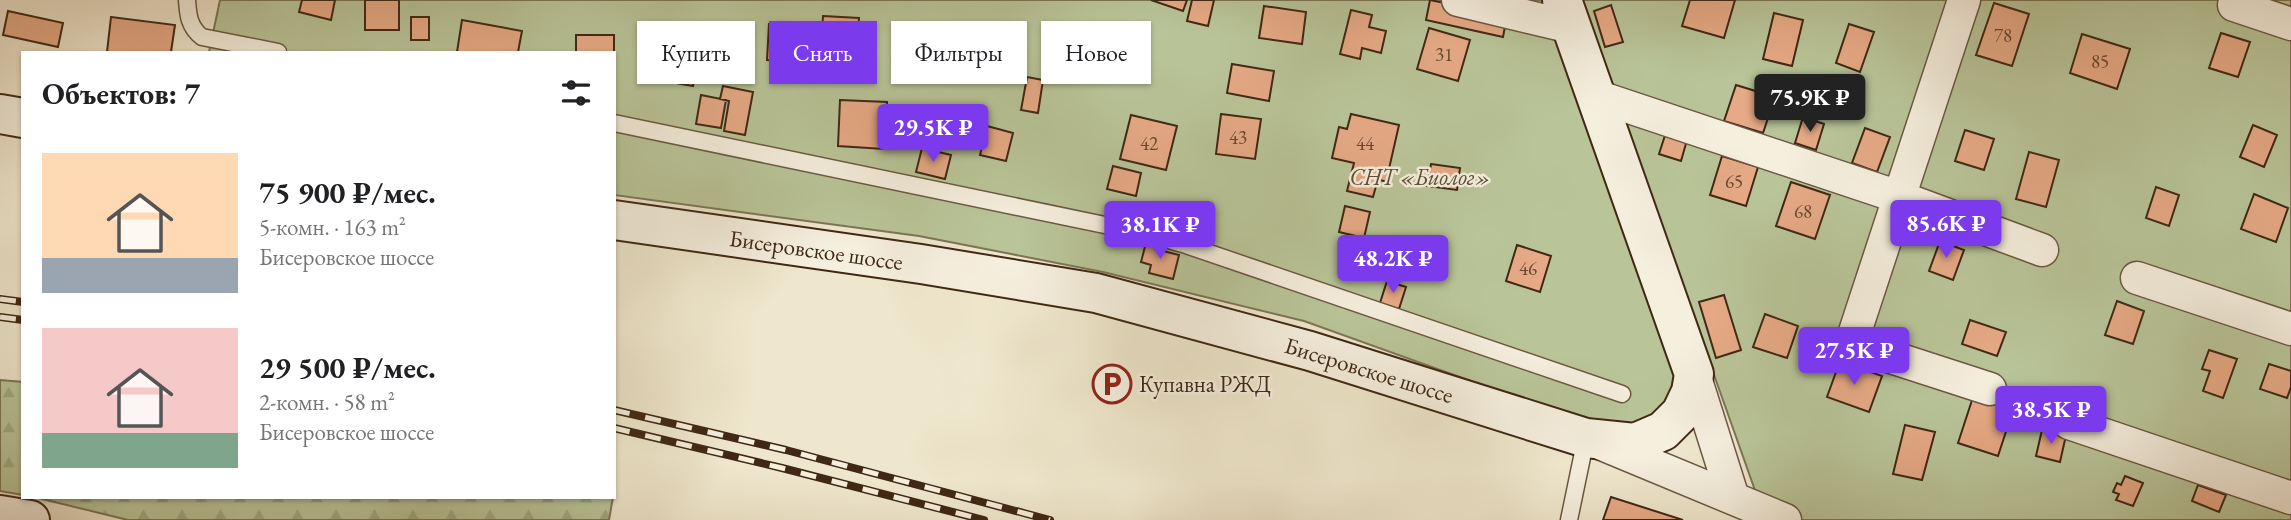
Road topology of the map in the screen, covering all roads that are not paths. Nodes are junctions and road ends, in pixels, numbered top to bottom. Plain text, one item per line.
1 (187, 0) edge
2 (1458, 0) edge
3 (1964, 0) edge
4 (2234, 5) dead end
5 (1567, 14) edge
6 (2291, 24) edge
7 (273, 51) edge
8 (1596, 96) junction
9 (0, 114) edge
10 (21, 118) edge
11 (616, 123) edge
12 (1899, 197) junction
13 (616, 220) edge
14 (2042, 250) dead end
15 (2137, 278) dead end
16 (2291, 329) edge
17 (1694, 374) junction
18 (1990, 389) dead end
19 (1622, 394) dead end
20 (2069, 422) dead end
21 (1586, 438) junction
22 (1733, 498) junction
23 (2291, 498) edge
24 (0, 515) edge
25 (30, 520) edge
26 (1569, 520) edge
27 (1785, 520) edge

1 - 7 lane
2 - 5 street
3 - 12 street
4 - 6 street
5 - 8 main road
8 - 12 street
8 - 17 main road
9 - 10 main road
11 - 19 lane
12 - 14 street
12 - 18 street
13 - 21 main road, Бисеровское шоссе
15 - 16 street
17 - 21 main road, Бисеровское шоссе
17 - 22 street
20 - 23 street
21 - 22 street
21 - 26 lane
22 - 27 street
24 - 25 main road

